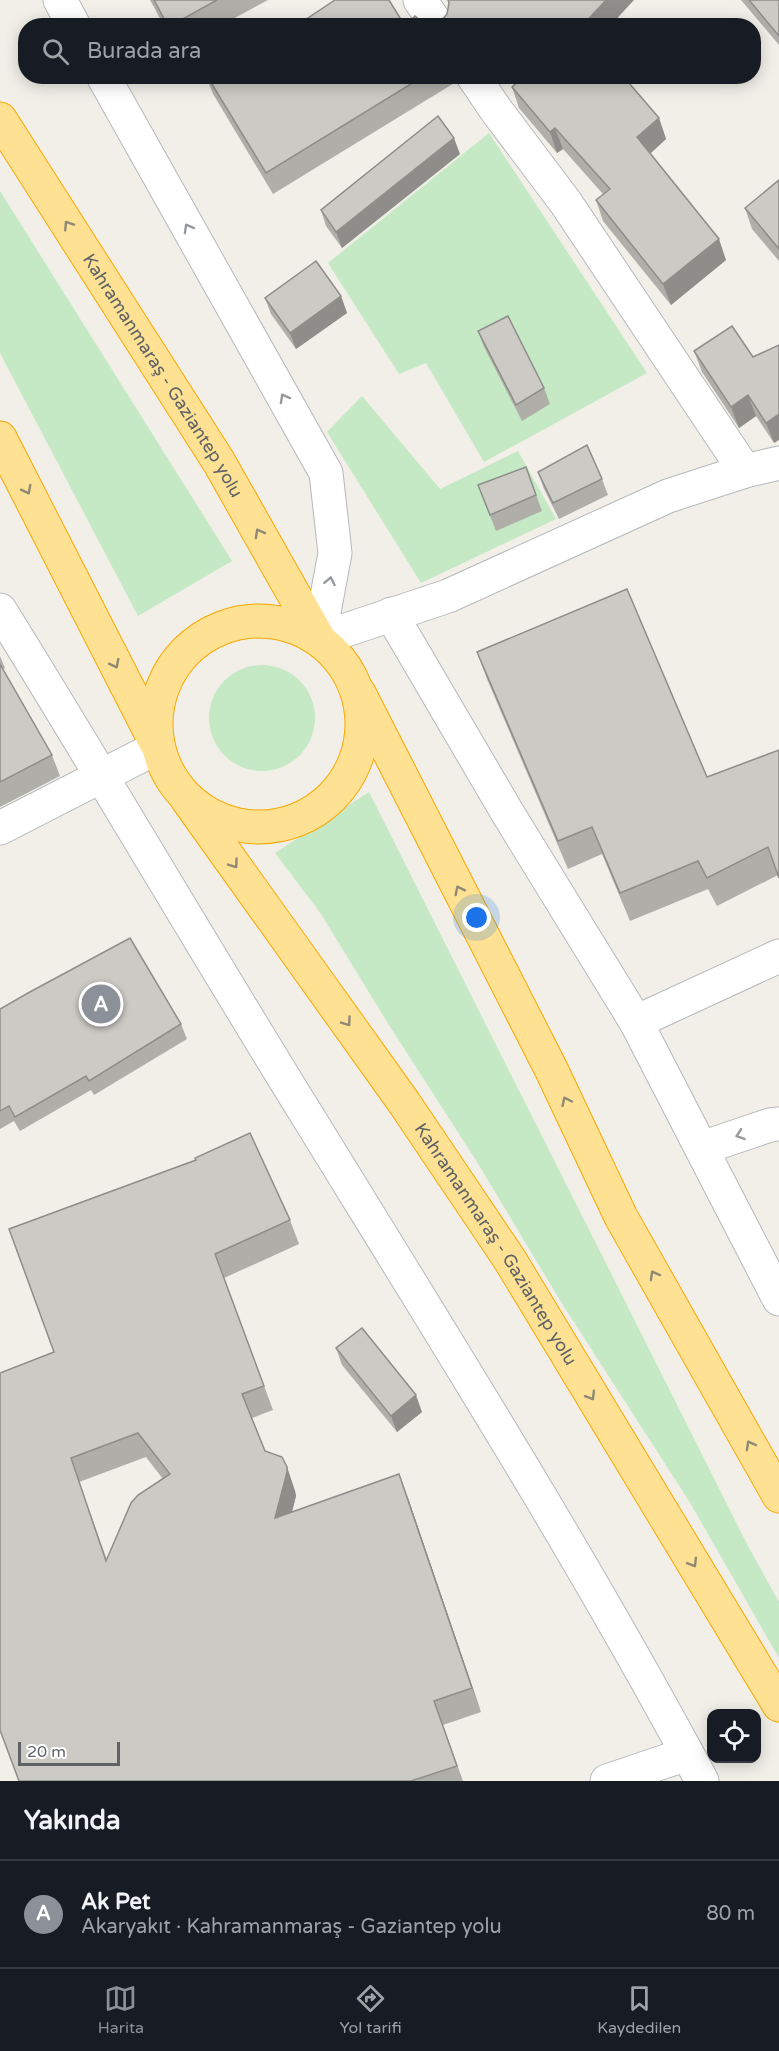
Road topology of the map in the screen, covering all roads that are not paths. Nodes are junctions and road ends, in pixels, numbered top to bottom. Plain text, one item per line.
1 (60, 0) edge
2 (420, 0) edge
3 (70, 18) edge
4 (432, 18) edge
5 (107, 84) edge
6 (478, 84) edge
7 (0, 119) edge
8 (0, 438) edge
9 (779, 463) edge
10 (745, 471) junction
11 (0, 610) edge
12 (392, 614) junction
13 (319, 639) junction
14 (359, 693) junction
15 (158, 747) junction
16 (103, 776) junction
17 (187, 799) junction
18 (0, 828) edge
19 (779, 956) edge
20 (636, 1022) junction
21 (779, 1124) edge
22 (702, 1148) junction
23 (779, 1299) edge
24 (779, 1496) edge
25 (779, 1705) edge
26 (694, 1768) edge
27 (607, 1781) edge

1 - 3 street
2 - 4 street
13 -> 5 street
6 - 10 street
13 -> 7 highway, Kahramanmaraş - Gaziantep yolu
8 -> 15 highway
9 - 10 street
10 - 12 street
11 - 16 street
12 - 13 street
12 - 20 street
13 - 14 highway
13 - 15 highway
14 - 17 highway
24 -> 14 highway
15 - 16 street
15 - 17 highway
16 - 18 street
16 - 26 street
17 -> 25 highway, Kahramanmaraş - Gaziantep yolu
19 - 20 street
20 - 22 street
21 -> 22 street
22 - 23 street
26 - 27 street

